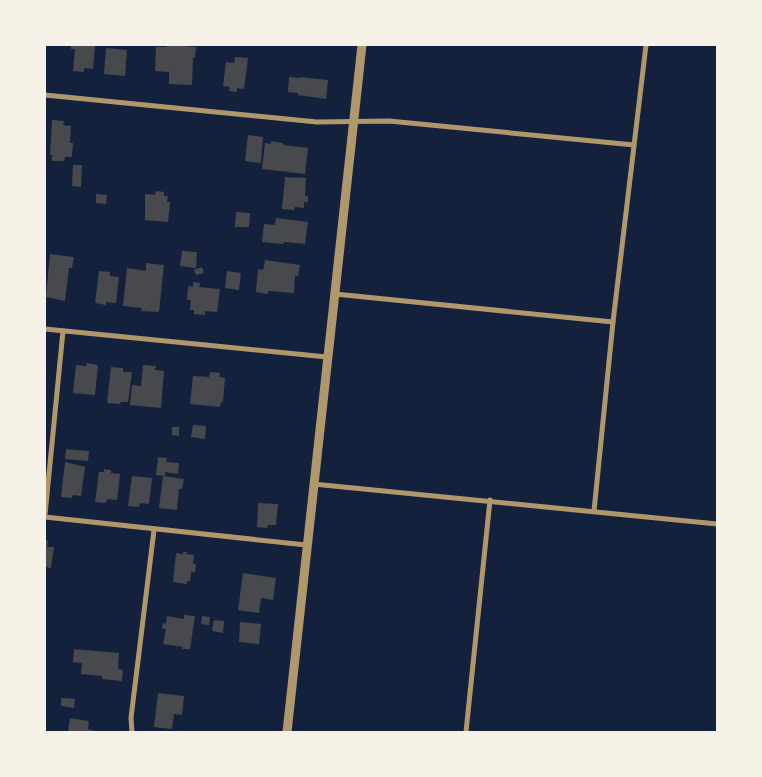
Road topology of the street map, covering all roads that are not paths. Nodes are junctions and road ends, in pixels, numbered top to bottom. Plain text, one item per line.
1 (362, 45) edge
2 (646, 45) edge
3 (45, 94) edge
4 (354, 121) junction
5 (634, 145) junction
6 (334, 294) junction
7 (614, 322) junction
8 (45, 329) edge
9 (63, 331) junction
10 (327, 357) junction
11 (313, 484) junction
12 (490, 500) junction
13 (594, 511) junction
14 (45, 516) edge
15 (717, 524) edge
16 (154, 530) junction
17 (306, 545) junction
18 (132, 732) edge
19 (286, 732) edge
20 (466, 732) edge

1 - 4 street
2 - 5 street
3 - 4 street
4 - 5 street
4 - 6 street
5 - 7 street
6 - 7 street
6 - 10 street
7 - 13 street
8 - 9 street
9 - 10 street
9 - 14 street
10 - 11 street
11 - 12 street
11 - 17 street
12 - 13 street
12 - 20 street
13 - 15 street
14 - 16 street
16 - 17 street
16 - 18 street
17 - 19 street

